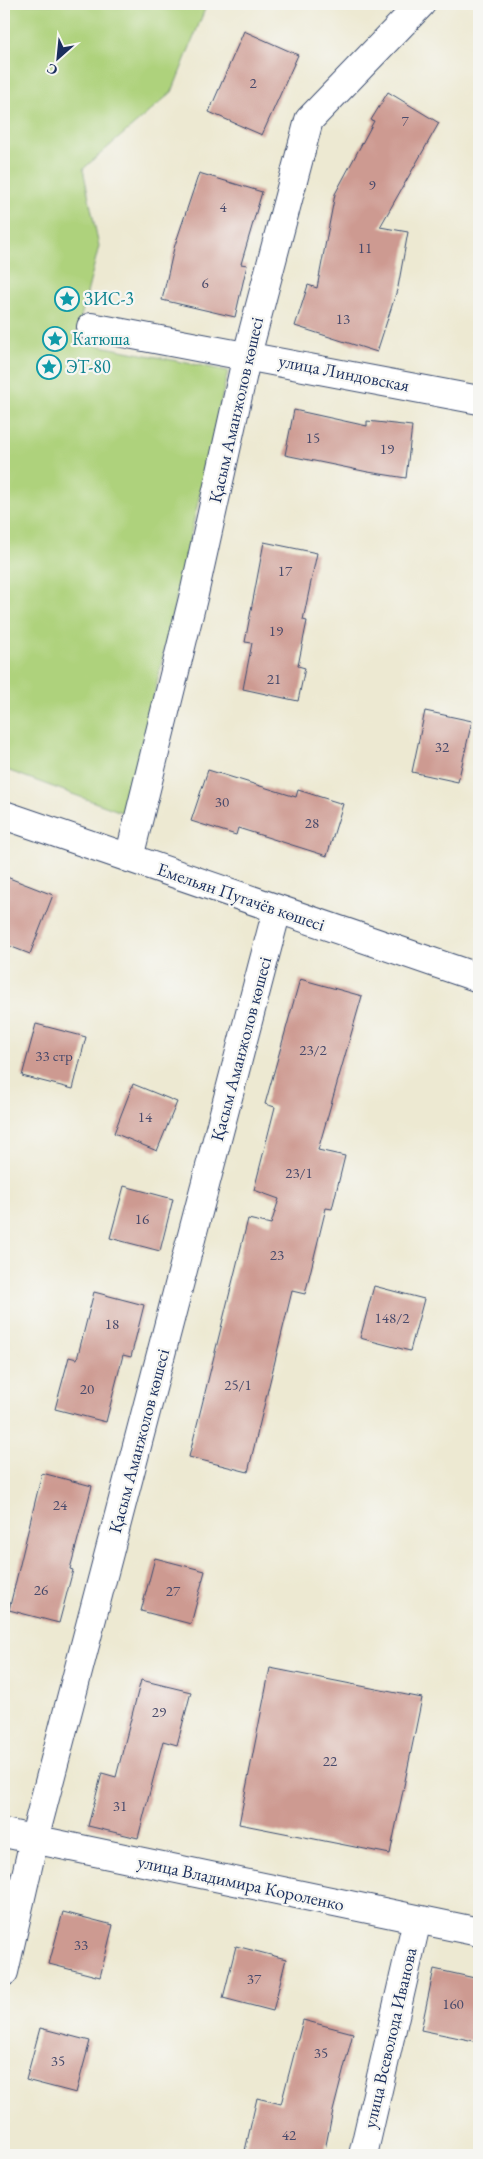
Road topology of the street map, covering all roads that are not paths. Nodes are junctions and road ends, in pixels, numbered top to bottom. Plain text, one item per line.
1 (421, 4) edge
2 (91, 327) dead end
3 (247, 355) junction
4 (479, 400) edge
5 (4, 814) edge
6 (129, 858) junction
7 (277, 910) junction
8 (479, 978) edge
9 (4, 1833) edge
10 (34, 1840) junction
11 (417, 1920) junction
12 (479, 1932) edge
13 (4, 1972) edge
14 (363, 2155) edge

1 - 3 street, Қасым Аманжолов көшесі
2 - 3 street, улица Линдовская
3 - 4 street, улица Линдовская
3 - 6 street, Қасым Аманжолов көшесі
5 - 6 street, Емельян Пугачёв көшесі
6 - 7 street, Емельян Пугачёв көшесі
7 - 8 street, Емельян Пугачёв көшесі
7 - 10 street, Қасым Аманжолов көшесі
9 - 10 street, улица Владимира Короленко
10 - 11 street, улица Владимира Короленко
10 - 13 street, Қасым Аманжолов көшесі
11 - 12 street, улица Владимира Короленко
11 - 14 street, улица Всеволода Иванова

